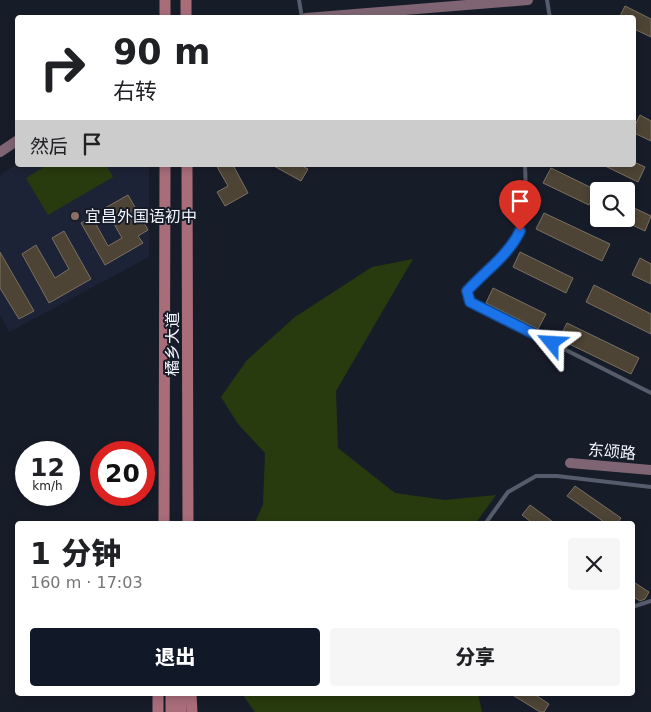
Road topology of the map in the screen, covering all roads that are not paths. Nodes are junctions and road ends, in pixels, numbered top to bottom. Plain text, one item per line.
1 (165, 0) edge
2 (186, 0) edge
3 (299, 0) edge
4 (528, 0) edge
5 (547, 0) edge
6 (165, 15) edge
7 (186, 15) edge
8 (302, 15) edge
9 (343, 15) edge
10 (550, 15) edge
11 (15, 142) edge
12 (0, 152) edge
13 (165, 167) edge
14 (187, 167) edge
15 (525, 167) edge
16 (651, 393) edge
17 (570, 462) dead end
18 (651, 470) edge
19 (651, 487) edge
20 (164, 521) edge
21 (188, 521) edge
22 (487, 521) edge
23 (651, 601) edge
24 (635, 606) edge
25 (158, 696) edge
26 (171, 696) edge
27 (181, 696) edge
28 (192, 696) edge
29 (158, 712) edge
30 (171, 712) edge
31 (181, 712) edge
32 (192, 712) edge

1 - 6 main road
2 - 7 main road
3 - 8 lane
4 - 9 street
5 - 10 lane
11 - 12 street
13 - 20 main road, 橘乡大道
14 - 21 main road, 橘乡大道
15 - 16 lane
17 - 18 street, 东颂路
19 - 22 lane
23 - 24 lane
25 - 29 main road
26 - 30 main road
27 - 31 main road
28 - 32 main road

